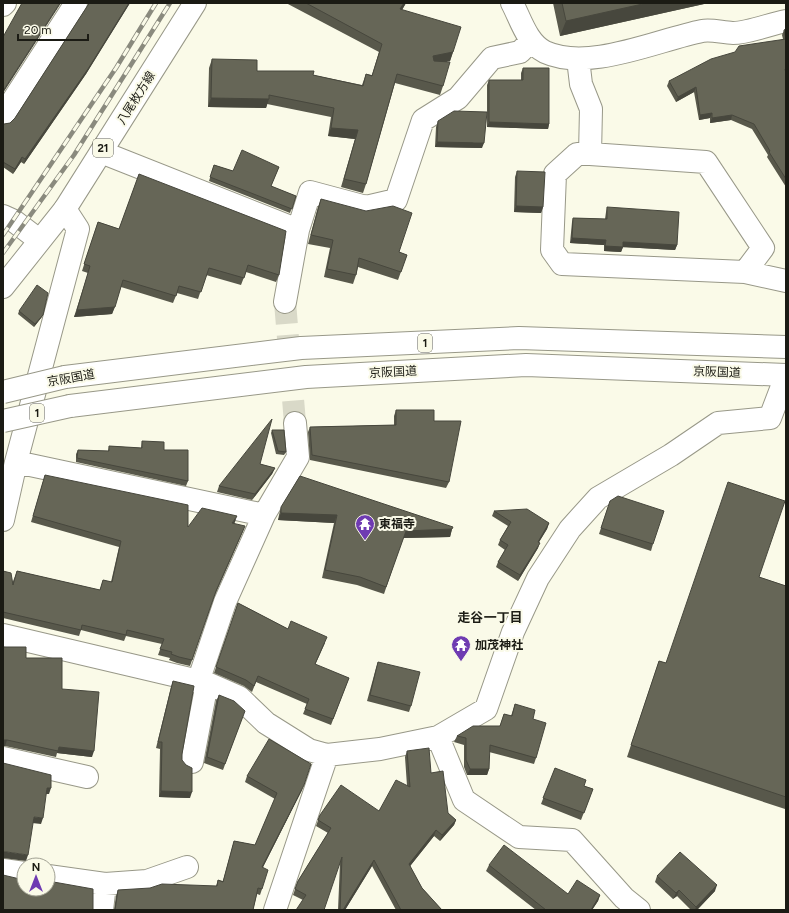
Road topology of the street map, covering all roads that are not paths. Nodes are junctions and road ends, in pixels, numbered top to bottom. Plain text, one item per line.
1 (76, 3) edge
2 (195, 3) edge
3 (512, 3) edge
4 (786, 21) edge
5 (531, 41) junction
6 (578, 59) junction
7 (7, 103) edge
8 (101, 152) junction
9 (590, 154) junction
10 (65, 209) junction
11 (3, 216) edge
12 (298, 230) junction
13 (39, 240) junction
14 (745, 272) junction
15 (786, 281) edge
16 (3, 287) edge
17 (285, 302) tunnel mouth
18 (786, 347) edge
19 (786, 375) edge
20 (3, 392) edge
21 (3, 421) edge
22 (295, 423) tunnel mouth
23 (16, 462) junction
24 (264, 515) junction
25 (3, 520) edge
26 (3, 635) edge
27 (202, 683) junction
28 (438, 737) junction
29 (327, 755) junction
30 (3, 758) edge
31 (192, 762) dead end
32 (87, 777) dead end
33 (187, 867) dead end
34 (3, 870) edge
35 (16, 872) edge
36 (56, 877) edge
37 (105, 884) junction
38 (627, 906) edge
39 (102, 910) edge
40 (275, 910) edge

1 - 7 main road
2 - 8 main road, 八尾枚方線 / 21
3 - 5 main road
4 - 6 main road
5 - 6 main road
5 - 12 main road
6 - 9 main road
8 - 10 main road, 八尾枚方線 / 21
8 - 12 main road
9 - 14 main road
9 - 14 main road
10 - 13 main road, 八尾枚方線 / 21
10 - 23 main road
11 - 13 main road
12 - 17 main road
13 - 16 main road, 八尾枚方線 / 21
14 - 15 main road
18 - 20 main road, 京阪国道 / 1, bridge
19 - 21 main road, 京阪国道 / 1, bridge
19 - 28 main road
22 - 24 main road
23 - 24 main road
23 - 25 main road
24 - 27 main road
26 - 27 main road
27 - 29 main road
27 - 31 main road
28 - 29 main road
28 - 38 main road
29 - 40 main road
30 - 32 main road
33 - 37 main road
34 - 35 main road
36 - 37 main road
37 - 39 main road

